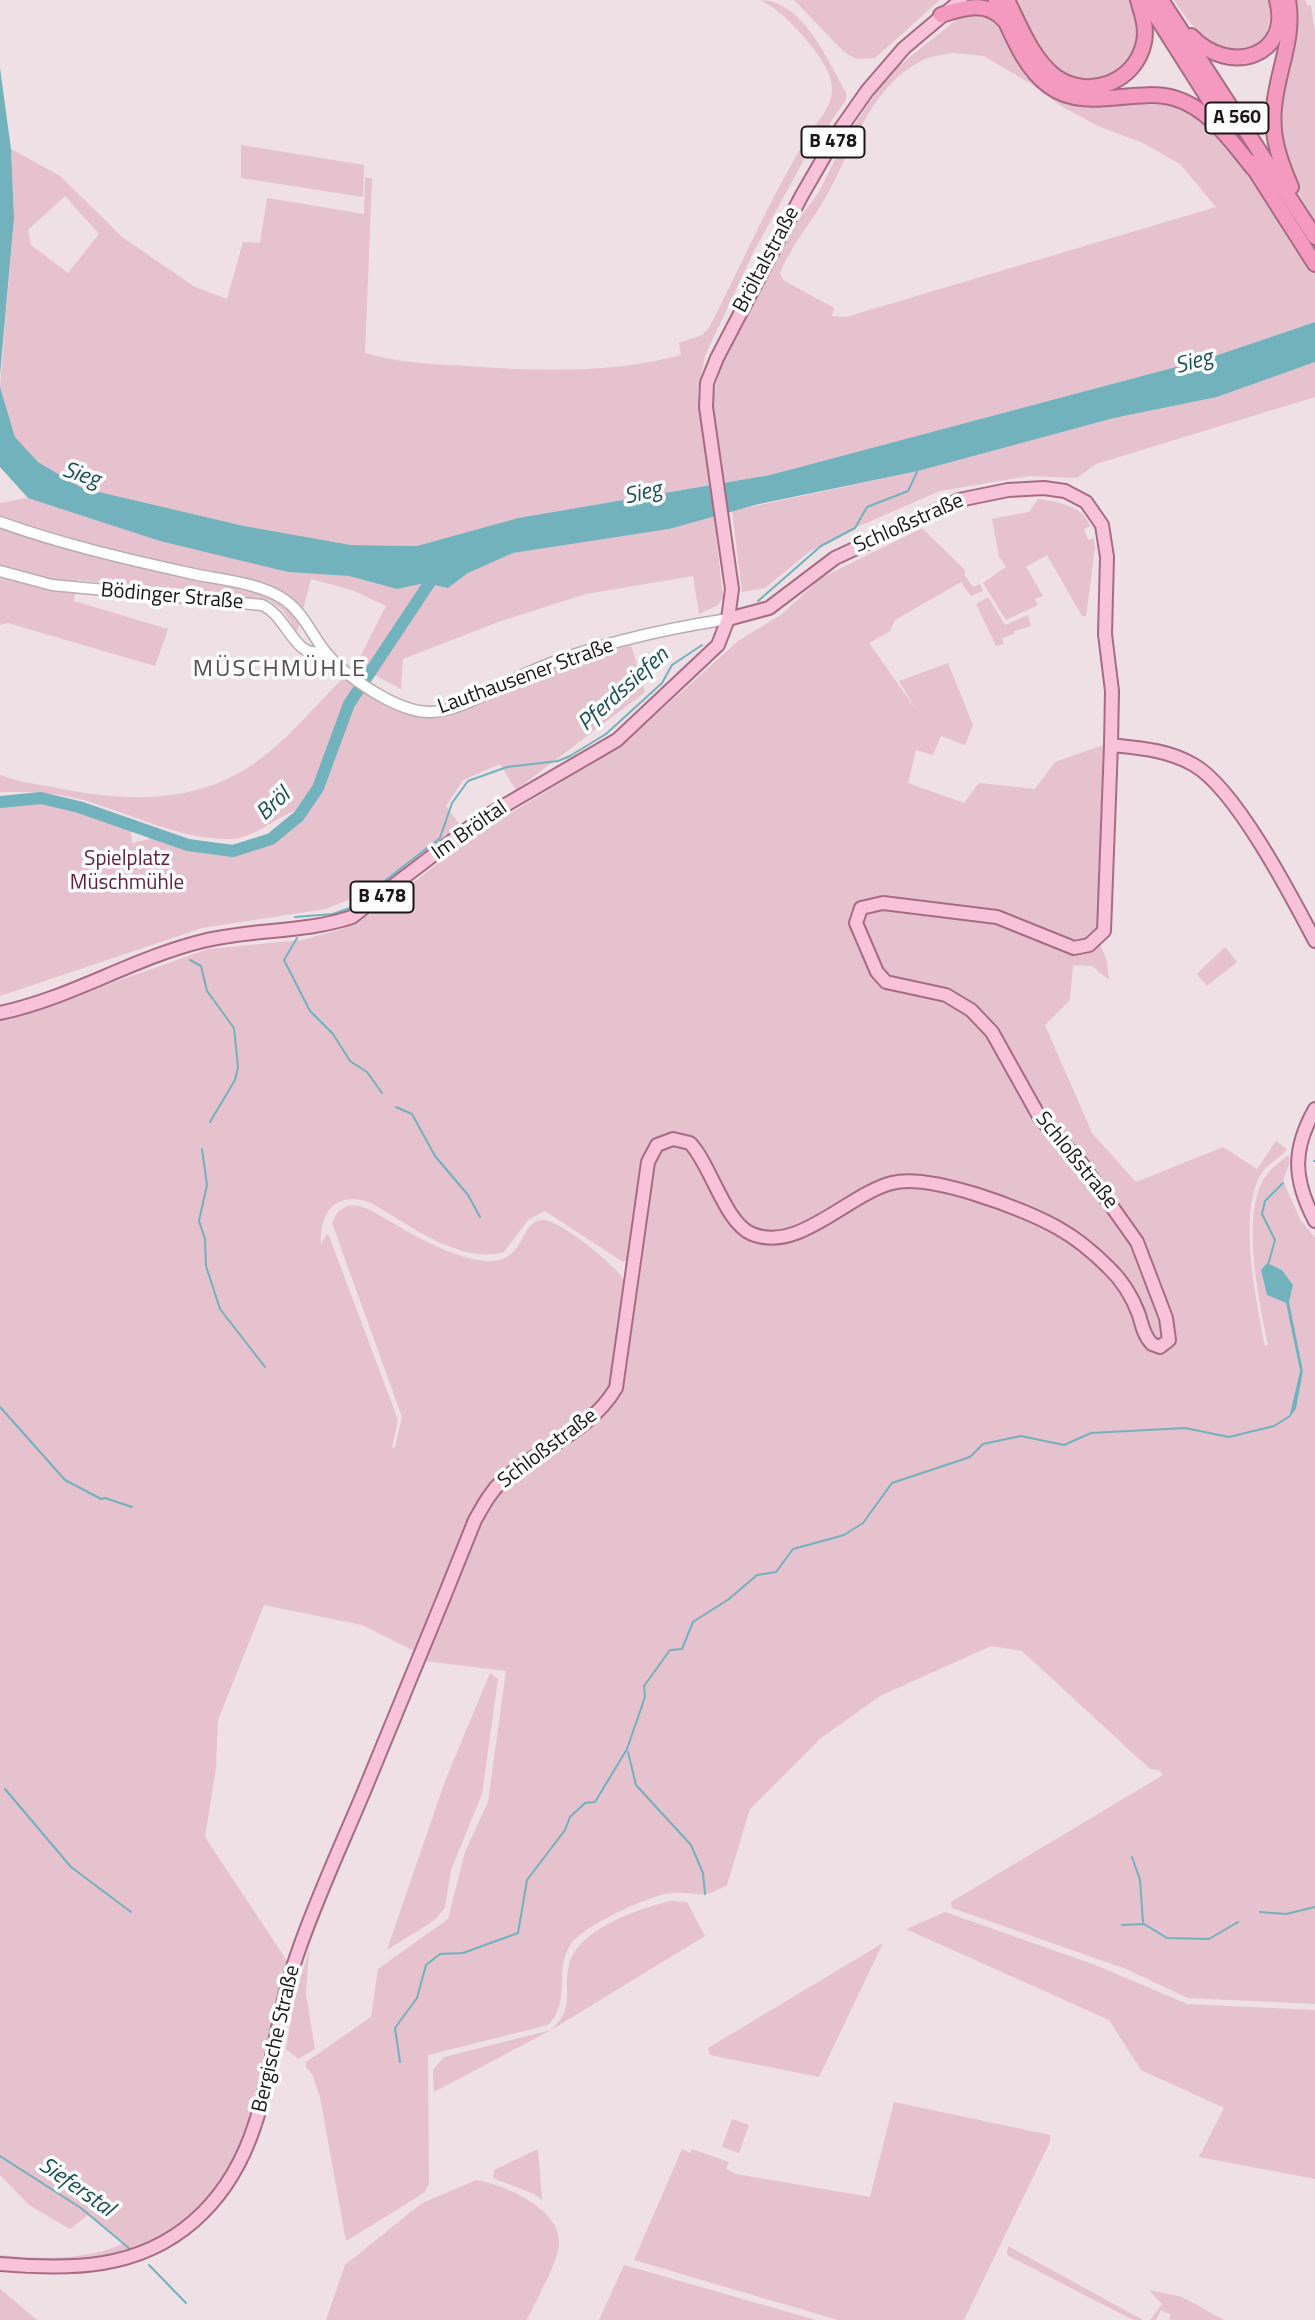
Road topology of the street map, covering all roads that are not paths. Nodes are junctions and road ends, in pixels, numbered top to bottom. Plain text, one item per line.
1 (961, 0) edge
2 (996, 0) edge
3 (1138, 0) edge
4 (1146, 0) edge
5 (1161, 0) edge
6 (1277, 0) edge
7 (1288, 0) edge
8 (1009, 2) edge
9 (941, 15) junction
10 (1170, 15) junction
11 (1009, 25) junction
12 (1254, 168) junction
13 (1305, 221) junction
14 (1315, 237) edge
15 (1315, 264) edge
16 (0, 522) edge
17 (0, 571) edge
18 (730, 572) joint
19 (728, 619) junction
20 (324, 651) junction
21 (1111, 745) junction
22 (1315, 941) edge
23 (0, 1013) edge
24 (1315, 1109) edge
25 (1315, 1221) edge
26 (421, 1655) joint
27 (0, 2264) edge

1 - 9 main road, Bröltalstraße / B 478
2 - 11 highway
3 - 8 highway
4 - 12 highway, A 560
5 - 10 highway, A 560
6 - 10 highway
7 - 13 highway
9 - 11 highway
9 - 18 main road, Bröltalstraße / B 478
10 - 13 highway, A 560
11 - 12 highway
12 - 15 highway, A 560
13 - 14 highway, A 560
16 - 20 street, Lauthausener Straße
17 - 20 street, Bödinger Straße
18 - 19 main road, Im Bröltal / B 478
19 - 20 street, Lauthausener Straße
19 - 21 main road, Schloßstraße
19 - 23 main road, Im Bröltal / B 478
21 - 22 main road
21 - 26 main road, Schloßstraße
24 - 25 main road
26 - 27 main road, Bergische Straße

